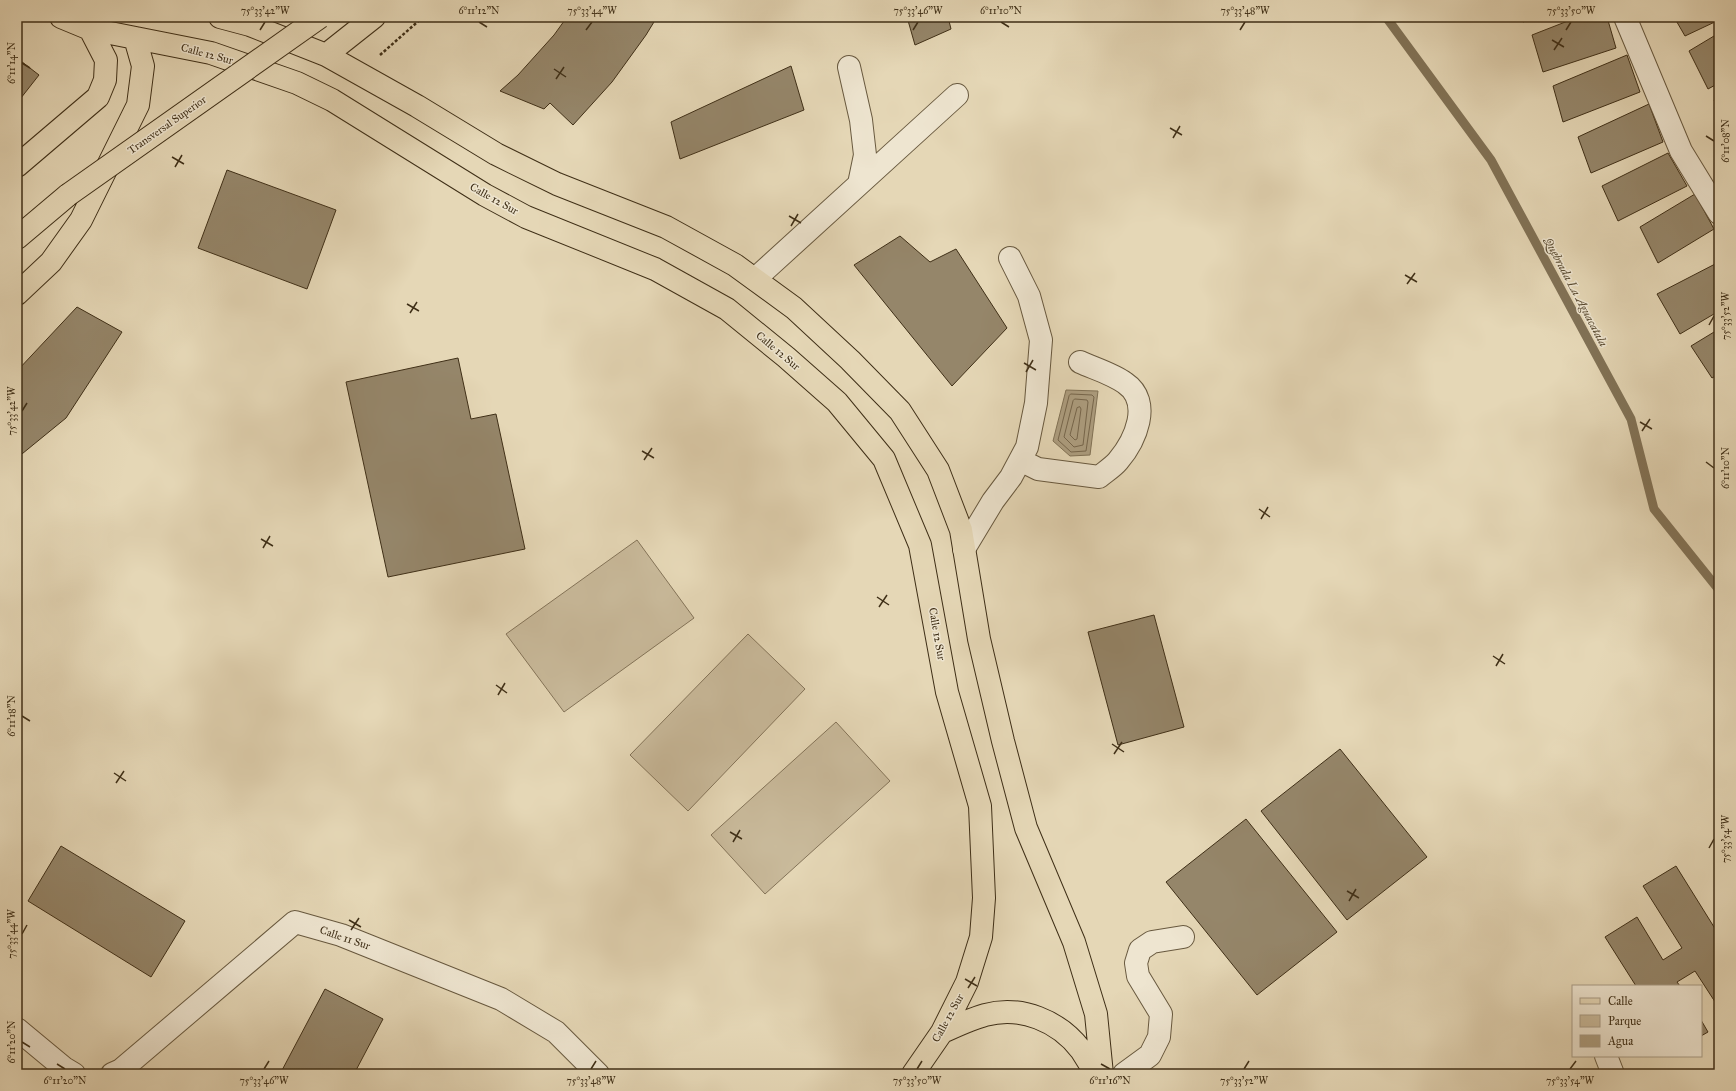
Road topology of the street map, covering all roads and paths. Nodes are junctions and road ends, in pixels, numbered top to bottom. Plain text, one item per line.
1 (61, 17) edge
2 (220, 17) edge
3 (320, 17) edge
4 (374, 17) edge
5 (423, 17) edge
6 (1625, 17) edge
7 (90, 28) junction
8 (135, 38) junction
9 (326, 55) junction
10 (379, 57) dead end
11 (849, 67) dead end
12 (957, 95) dead end
13 (17, 166) edge
14 (859, 184) junction
15 (1719, 213) edge
16 (17, 238) edge
17 (1010, 258) dead end
18 (755, 279) junction
19 (17, 294) edge
20 (1080, 362) dead end
21 (1020, 460) junction
22 (964, 549) junction
23 (1183, 937) dead end
24 (17, 1029) edge
25 (942, 1032) junction
26 (1606, 1057) edge
27 (74, 1074) edge
28 (112, 1074) edge
29 (598, 1074) edge
30 (913, 1074) edge
31 (1096, 1074) edge
32 (1102, 1074) edge
33 (1124, 1074) edge
34 (1613, 1074) edge

1 - 7 main road, Calle 12 Sur
2 - 9 main road
3 - 16 main road, Transversal Superior, bridge
4 - 9 main road
5 - 10 path
6 - 15 street
7 - 8 main road, Calle 12 Sur
7 - 13 main road
8 - 19 main road
8 - 25 main road, Calle 12 Sur
9 - 18 main road
11 - 14 street
12 - 14 street
14 - 18 street
17 - 21 street
18 - 22 main road
20 - 21 street
21 - 22 street
22 - 32 main road
23 - 33 street
24 - 27 street
25 - 30 main road, Calle 12 Sur
25 - 31 main road
26 - 34 street
28 - 29 street, Calle 11 Sur

